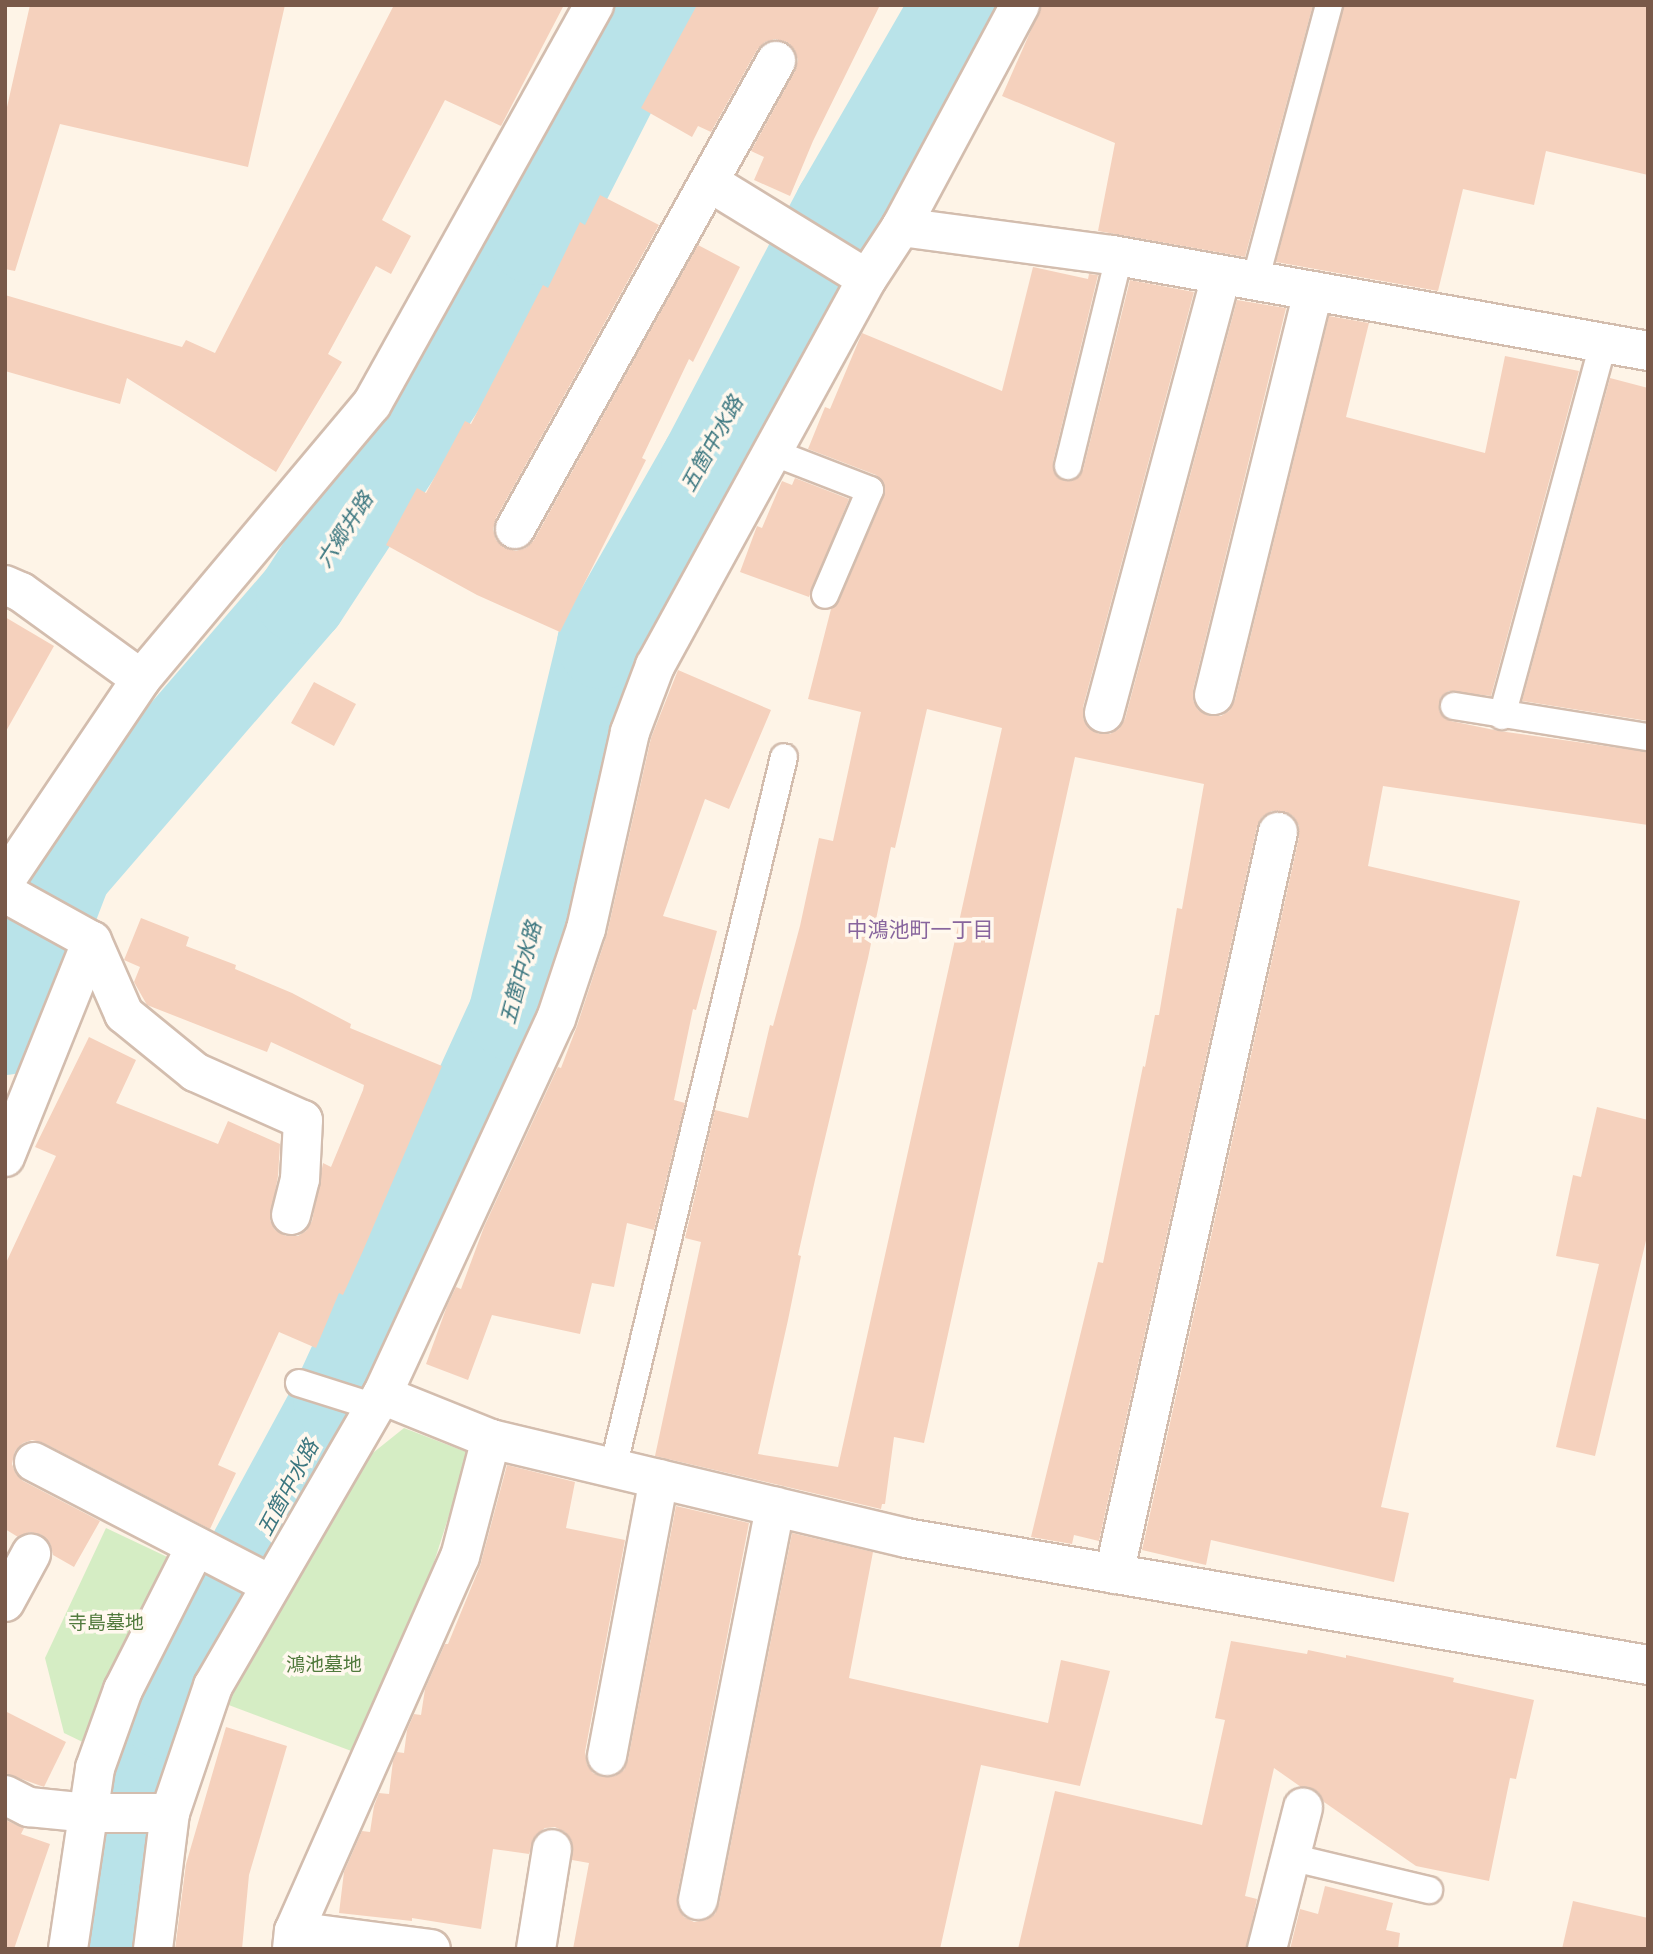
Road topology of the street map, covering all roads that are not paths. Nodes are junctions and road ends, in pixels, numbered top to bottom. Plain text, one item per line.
1 (594, 5) edge
2 (1020, 5) edge
3 (1329, 5) edge
4 (776, 61) dead end
5 (709, 182) junction
6 (901, 227) junction
7 (1119, 257) junction
8 (855, 271) junction
9 (1238, 278) junction
10 (1314, 291) junction
11 (1603, 343) junction
12 (1648, 351) edge
13 (772, 452) junction
14 (1068, 466) dead end
15 (515, 529) dead end
16 (5, 585) edge
17 (825, 595) dead end
18 (141, 679) junction
19 (1214, 695) dead end
20 (1454, 706) dead end
21 (1104, 713) dead end
22 (1502, 716) junction
23 (1648, 737) edge
24 (784, 757) dead end
25 (1278, 832) dead end
26 (5, 881) edge
27 (5, 893) edge
28 (92, 941) junction
29 (5, 1157) edge
30 (291, 1215) dead end
31 (299, 1383) dead end
32 (379, 1401) junction
33 (491, 1438) junction
34 (34, 1462) dead end
35 (613, 1468) junction
36 (659, 1479) junction
37 (775, 1506) junction
38 (196, 1546) junction
39 (31, 1554) dead end
40 (1114, 1574) junction
41 (271, 1584) junction
42 (5, 1602) edge
43 (1648, 1665) edge
44 (607, 1756) dead end
45 (5, 1795) edge
46 (1303, 1808) dead end
47 (88, 1812) junction
48 (170, 1813) junction
49 (552, 1849) dead end
50 (1290, 1857) junction
51 (1429, 1891) dead end
52 (698, 1900) dead end
53 (293, 1940) edge
54 (68, 1949) edge
55 (153, 1949) edge
56 (431, 1949) edge
57 (536, 1949) edge
58 (1267, 1949) edge

1 - 18 street
2 - 6 street
3 - 9 lane
4 - 5 street
5 - 8 street
5 - 15 street
6 - 7 street
6 - 8 street
7 - 9 street
7 - 14 lane
8 - 13 street
9 - 10 street
9 - 21 street
10 - 11 street
10 - 19 street
11 - 12 street
11 - 22 lane
13 - 17 lane
13 - 32 street
16 - 18 street
18 - 26 street
20 - 22 lane
22 - 23 lane
24 - 35 lane
25 - 40 street
27 - 28 street
28 - 29 street
28 - 30 street
31 - 32 lane
32 - 33 street
32 - 41 street
33 - 35 street
33 - 53 street
34 - 38 street
35 - 36 street
36 - 37 street
36 - 44 street
37 - 40 street
37 - 52 street
38 - 41 street
38 - 47 street
39 - 42 street
40 - 43 street
41 - 48 street
45 - 47 street
46 - 50 street
47 - 48 street
47 - 54 street
48 - 55 street
49 - 57 street
50 - 51 lane
50 - 58 street
53 - 56 street

